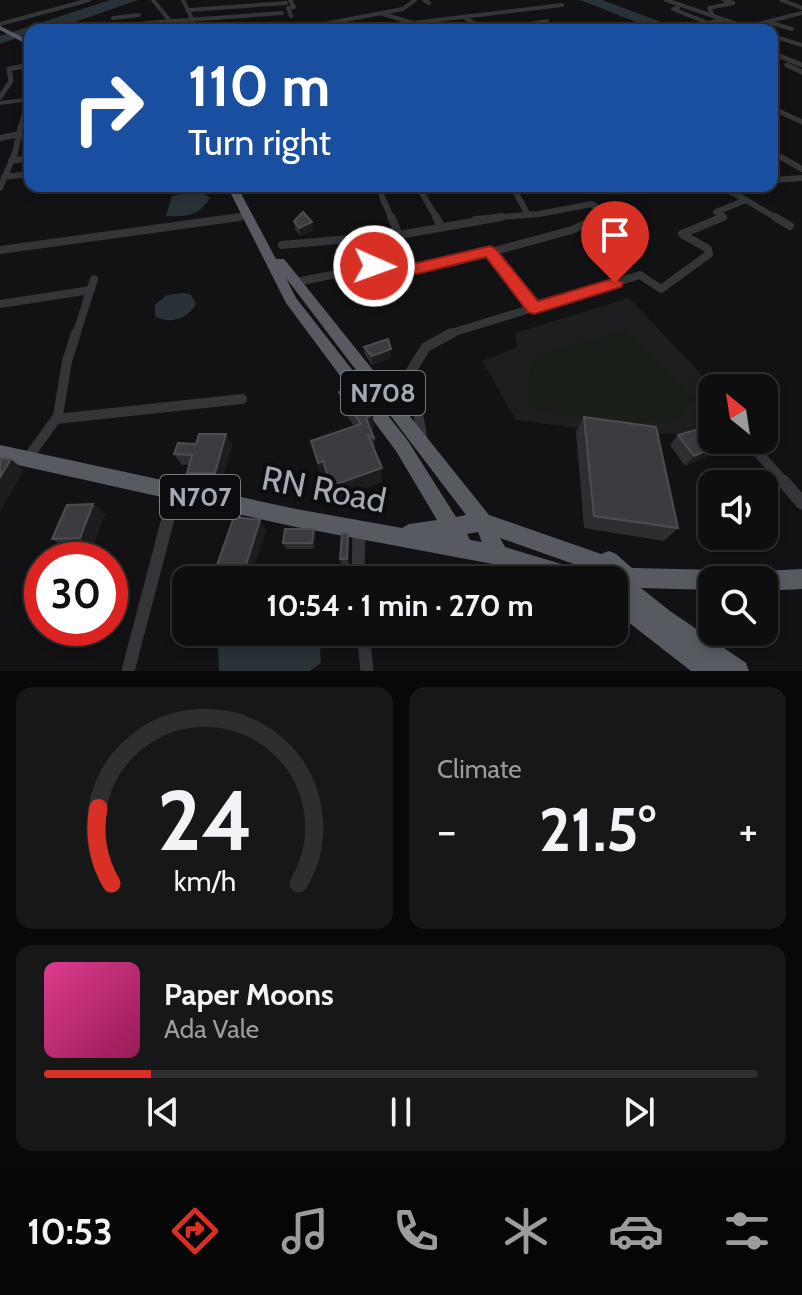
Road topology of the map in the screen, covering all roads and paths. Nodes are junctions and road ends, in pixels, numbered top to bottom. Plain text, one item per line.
1 (89, 0) edge
2 (153, 0) edge
3 (233, 0) edge
4 (396, 0) edge
5 (415, 0) edge
6 (666, 0) edge
7 (724, 0) edge
8 (781, 0) edge
9 (184, 2) edge
10 (288, 2) edge
11 (562, 5) dead end
12 (406, 6) junction
13 (685, 6) junction
14 (135, 9) dead end
15 (189, 10) junction
16 (802, 10) edge
17 (282, 13) dead end
18 (383, 14) junction
19 (139, 15) junction
20 (713, 16) junction
21 (465, 18) junction
22 (114, 19) junction
23 (192, 19) junction
24 (722, 20) junction
25 (170, 21) junction
26 (331, 21) junction
27 (547, 21) dead end
28 (765, 21) junction
29 (146, 23) junction
30 (106, 24) edge
31 (118, 24) edge
32 (140, 24) edge
33 (192, 24) edge
34 (289, 24) edge
35 (317, 24) edge
36 (334, 24) edge
37 (476, 24) edge
38 (530, 24) edge
39 (734, 24) edge
40 (759, 24) edge
41 (775, 24) edge
42 (778, 25) edge
43 (2, 28) edge
44 (778, 28) dead end
45 (792, 29) dead end
46 (778, 33) edge
47 (802, 36) edge
48 (778, 38) edge
49 (24, 40) edge
50 (786, 40) junction
51 (802, 45) edge
52 (778, 55) edge
53 (778, 62) edge
54 (801, 64) edge
55 (24, 66) edge
56 (9, 69) junction
57 (0, 70) edge
58 (802, 72) edge
59 (11, 81) junction
60 (0, 82) edge
61 (0, 100) edge
62 (24, 100) edge
63 (778, 111) edge
64 (802, 122) edge
65 (24, 128) edge
66 (20, 134) junction
67 (0, 138) edge
68 (778, 155) edge
69 (802, 156) edge
70 (24, 160) edge
71 (787, 160) junction
72 (10, 164) junction
73 (0, 168) edge
74 (802, 169) edge
75 (24, 175) edge
76 (4, 177) junction
77 (802, 178) edge
78 (778, 180) edge
79 (0, 188) edge
80 (235, 192) edge
81 (382, 192) edge
82 (421, 192) edge
83 (515, 192) edge
84 (734, 192) edge
85 (746, 200) junction
86 (527, 213) dead end
87 (249, 215) junction
88 (441, 226) junction
89 (790, 226) dead end
90 (397, 230) dead end
91 (260, 236) junction
92 (282, 245) dead end
93 (0, 250) edge
94 (490, 251) junction
95 (94, 279) dead end
96 (296, 282) junction
97 (91, 290) junction
98 (0, 304) edge
99 (534, 308) junction
100 (242, 399) dead end
101 (56, 419) junction
102 (423, 443) junction
103 (0, 453) edge
104 (759, 454) edge
105 (27, 459) junction
106 (175, 492) junction
107 (802, 503) edge
108 (483, 522) junction
109 (453, 525) junction
110 (359, 528) junction
111 (401, 536) junction
112 (464, 548) junction
113 (498, 555) junction
114 (358, 566) edge
115 (535, 566) edge
116 (582, 566) edge
117 (802, 579) edge
118 (778, 580) edge
119 (698, 582) edge
120 (628, 589) edge
121 (628, 596) edge
122 (628, 597) edge
123 (364, 646) edge
124 (128, 671) edge
125 (367, 671) edge
126 (709, 671) edge
127 (738, 671) edge

1 - 43 street
2 - 25 street
3 - 9 street
4 - 12 street
5 - 12 street
6 - 13 street
7 - 20 street
8 - 16 street
9 - 15 street
10 - 15 street
10 - 34 street
11 - 21 street
12 - 18 street
13 - 20 street
13 - 24 street
14 - 19 street
15 - 23 street
16 - 28 street
17 - 23 street
18 - 21 street
18 - 26 street
19 - 22 street
19 - 29 street
20 - 24 street
21 - 37 street
22 - 30 street
22 - 31 street
23 - 25 street
23 - 33 street
24 - 39 street
25 - 29 street
26 - 35 street
26 - 36 street
27 - 38 street
28 - 40 street
28 - 41 street
29 - 32 street
42 - 45 street
43 - 49 highway
44 - 46 street
47 - 50 street
48 - 50 street
50 - 51 street
52 - 54 street
53 - 58 street
55 - 56 street
56 - 57 street
56 - 59 street
59 - 60 street
59 - 61 street
61 - 62 street
63 - 64 street
65 - 66 street
66 - 67 street
66 - 72 street
68 - 71 street
69 - 71 street
70 - 72 street
71 - 74 street
72 - 73 street
72 - 76 street
75 - 76 street
76 - 79 street
77 - 78 street
80 - 87 highway, N708
81 - 90 street
82 - 88 street
83 - 86 street
84 - 85 street
85 - 89 street
85 - 99 street
87 - 91 highway, N708
87 - 93 street
88 - 92 street
88 - 94 street
91 - 96 highway, N708
91 - 109 highway, N708
94 - 96 street
94 - 99 street
95 - 97 street
96 - 102 highway, N708
97 - 98 street
97 - 101 street
99 - 102 street
100 - 101 street
101 - 105 street
102 - 108 highway, N708
103 - 105 highway, RN Road / N707
104 - 107 street
105 - 106 highway, RN Road / N707
106 - 110 highway, RN Road / N707
106 - 124 street
108 - 109 highway, N707
108 - 113 highway, N708
108 - 116 highway, N707
109 - 111 highway, RN Road / N707
109 - 112 highway, N708
110 - 111 highway, RN Road / N707
110 - 114 street
111 - 112 highway, RN Road / N707
112 - 113 highway, N707
113 - 115 highway, N707
117 - 118 highway
119 - 120 highway
121 - 127 highway, N707
122 - 126 highway, N707
123 - 125 street

